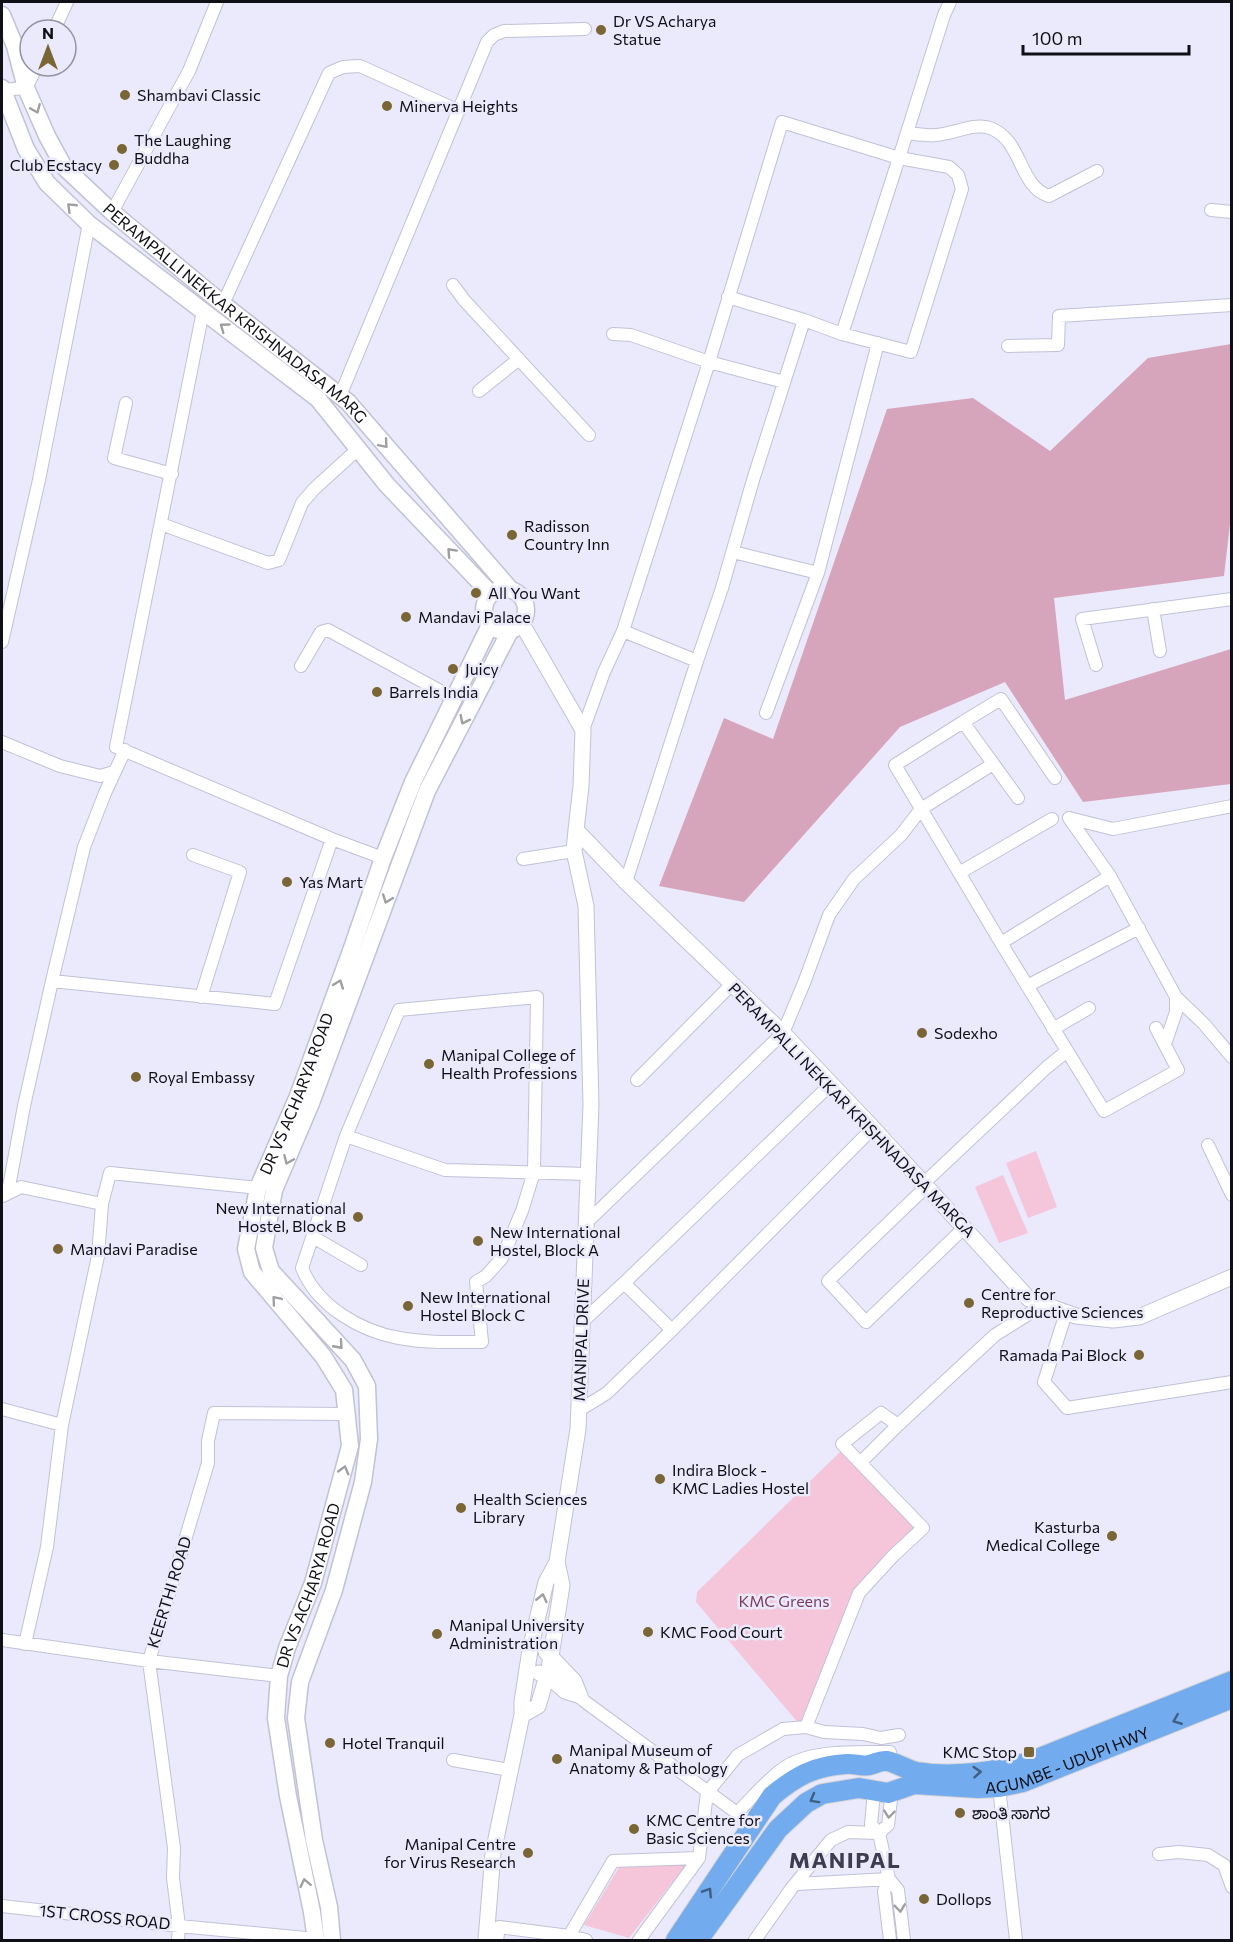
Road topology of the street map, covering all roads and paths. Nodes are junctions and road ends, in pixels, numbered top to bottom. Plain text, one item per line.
1 (67, 2) edge
2 (217, 2) edge
3 (950, 2) edge
4 (2, 15) edge
5 (60, 18) edge
6 (585, 29) dead end
7 (31, 78) edge
8 (26, 87) junction
9 (2, 89) edge
10 (459, 111) junction
11 (907, 133) junction
12 (899, 158) junction
13 (1097, 171) dead end
14 (1211, 210) dead end
15 (112, 212) junction
16 (1232, 212) edge
17 (89, 224) junction
18 (453, 285) dead end
19 (728, 297) junction
20 (223, 304) junction
21 (1232, 305) edge
22 (203, 311) junction
23 (804, 320) junction
24 (613, 334) dead end
25 (842, 334) junction
26 (878, 344) junction
27 (1008, 346) dead end
28 (519, 359) junction
29 (709, 362) junction
30 (784, 382) junction
31 (479, 391) dead end
32 (340, 396) junction
33 (126, 403) dead end
34 (589, 435) dead end
35 (358, 449) junction
36 (172, 474) junction
37 (161, 524) junction
38 (733, 552) junction
39 (818, 573) junction
40 (510, 590) junction
41 (491, 594) junction
42 (1232, 598) edge
43 (1153, 609) junction
44 (490, 625) junction
45 (516, 627) junction
46 (623, 632) junction
47 (2, 642) edge
48 (1160, 651) dead end
49 (697, 661) junction
50 (1096, 664) dead end
51 (301, 666) dead end
52 (455, 699) junction
53 (766, 713) dead end
54 (963, 722) junction
55 (583, 730) junction
56 (2, 742) edge
57 (125, 750) junction
58 (993, 764) junction
59 (114, 772) junction
60 (1055, 778) dead end
61 (1018, 798) dead end
62 (1232, 806) edge
63 (921, 809) junction
64 (1052, 819) dead end
65 (576, 830) junction
66 (332, 839) junction
67 (574, 851) junction
68 (193, 855) dead end
69 (383, 858) junction
70 (523, 859) dead end
71 (959, 873) junction
72 (1110, 876) junction
73 (626, 882) junction
74 (1139, 928) junction
75 (1001, 943) junction
76 (52, 981) junction
77 (732, 984) junction
78 (1027, 986) junction
79 (201, 997) junction
80 (1176, 997) junction
81 (1089, 1008) dead end
82 (1156, 1028) dead end
83 (1053, 1029) junction
84 (783, 1033) junction
85 (1165, 1044) junction
86 (1067, 1051) junction
87 (1232, 1057) edge
88 (637, 1080) dead end
89 (831, 1084) junction
90 (304, 1100) junction
91 (873, 1128) junction
92 (346, 1136) junction
93 (1208, 1145) dead end
94 (534, 1172) junction
95 (588, 1174) junction
96 (925, 1185) junction
97 (258, 1188) junction
98 (4, 1193) edge
99 (1232, 1196) edge
100 (102, 1204) junction
101 (586, 1223) junction
102 (964, 1227) junction
103 (313, 1237) junction
104 (361, 1266) dead end
105 (1232, 1277) edge
106 (624, 1283) junction
107 (1043, 1305) junction
108 (1066, 1313) junction
109 (582, 1322) junction
110 (672, 1330) junction
111 (1232, 1382) edge
112 (2, 1409) edge
113 (578, 1411) junction
114 (347, 1414) junction
115 (62, 1425) junction
116 (898, 1425) junction
117 (860, 1463) junction
118 (557, 1562) junction
119 (313, 1583) junction
120 (334, 1590) junction
121 (2, 1640) edge
122 (25, 1644) junction
123 (550, 1656) junction
124 (529, 1657) junction
125 (149, 1661) junction
126 (547, 1675) junction
127 (279, 1676) junction
128 (1232, 1681) edge
129 (580, 1696) junction
130 (1232, 1698) edge
131 (521, 1716) junction
132 (806, 1727) junction
133 (453, 1760) dead end
134 (886, 1761) junction
135 (510, 1770) junction
136 (999, 1787) junction
137 (883, 1791) junction
138 (707, 1793) junction
139 (744, 1819) junction
140 (879, 1833) junction
141 (314, 1840) junction
142 (297, 1845) junction
143 (1159, 1854) dead end
144 (699, 1858) junction
145 (889, 1879) junction
146 (797, 1884) junction
147 (1232, 1887) edge
148 (2, 1906) edge
149 (179, 1926) junction
150 (569, 1936) junction
151 (321, 1940) edge
152 (178, 1941) edge
153 (486, 1941) edge
154 (497, 1941) edge
155 (586, 1941) edge
156 (639, 1941) edge
157 (676, 1941) edge
158 (698, 1941) edge
159 (755, 1941) edge
160 (890, 1941) edge
161 (903, 1941) edge
162 (1016, 1941) edge

1 - 5 street
2 - 15 street
3 - 11 street
4 - 8 main road, PERAMPALLI NEKKAR KRISHNADASA MARG
6 - 10 street
7 - 8 street
8 - 9 street
8 -> 15 main road, PERAMPALLI NEKKAR KRISHNADASA MARG
17 -> 9 main road, PERAMPALLI NEKKAR KRISHNADASA MARG
10 - 20 street
10 - 32 street
11 - 12 street
11 - 13 street
12 - 19 street
12 - 25 street
12 - 26 street
14 - 16 street
15 - 20 main road, PERAMPALLI NEKKAR KRISHNADASA MARG
17 - 22 main road, PERAMPALLI NEKKAR KRISHNADASA MARG
17 - 47 street
18 - 28 street
19 - 23 street
19 - 29 street
20 - 32 main road, PERAMPALLI NEKKAR KRISHNADASA MARG
21 - 27 street
35 -> 22 main road, PERAMPALLI NEKKAR KRISHNADASA MARG
22 - 36 street
23 - 25 street
23 - 30 street
24 - 29 street
25 - 26 street
26 - 39 street
28 - 31 street
28 - 34 street
29 - 30 street
29 - 46 street
30 - 38 street
32 -> 40 main road, PERAMPALLI NEKKAR KRISHNADASA MARG
33 - 36 street
35 - 37 street
41 -> 35 main road, PERAMPALLI NEKKAR KRISHNADASA MARG
36 - 37 street
37 - 57 street
38 - 39 street
38 - 49 street
39 - 53 street
40 - 41 main road
40 - 45 main road
41 - 44 main road
42 - 43 street
43 - 48 street
43 - 50 street
44 - 45 main road
44 - 52 main road, DR VS ACHARYA ROAD
45 - 55 street
45 -> 90 main road, DR VS ACHARYA ROAD
46 - 49 street
46 - 55 street
49 - 73 street
51 - 52 street
52 - 69 main road, DR VS ACHARYA ROAD
54 - 58 street
54 - 60 street
54 - 63 street
55 - 65 street
56 - 59 street
57 - 59 street
57 - 66 street
58 - 61 street
58 - 63 street
59 - 76 street
62 - 72 street
63 - 71 street
63 - 84 street
64 - 71 street
65 - 67 street, MANIPAL DRIVE
65 - 73 street, PERAMPALLI NEKKAR KRISHNADASA MARGA
66 - 69 street
66 - 79 street
67 - 70 street
67 - 95 street, MANIPAL DRIVE
68 - 79 street
90 -> 69 main road, DR VS ACHARYA ROAD
71 - 75 street
72 - 74 street
72 - 75 street
73 - 77 street, PERAMPALLI NEKKAR KRISHNADASA MARGA
74 - 78 street
74 - 80 street
75 - 78 street
76 - 79 street
76 - 98 street
77 - 84 street, PERAMPALLI NEKKAR KRISHNADASA MARGA
77 - 88 street
78 - 83 street
80 - 85 street
80 - 87 street
81 - 83 street
82 - 85 street
83 - 86 street
84 - 89 street, PERAMPALLI NEKKAR KRISHNADASA MARGA
84 - 101 street
85 - 86 street
86 - 96 street
89 - 91 street, PERAMPALLI NEKKAR KRISHNADASA MARGA
89 - 106 street
90 - 97 main road, DR VS ACHARYA ROAD
90 -> 120 main road, DR VS ACHARYA ROAD
91 - 96 street, PERAMPALLI NEKKAR KRISHNADASA MARGA
91 - 110 street
92 - 94 street
92 - 94 street
92 - 103 street
93 - 99 street
94 - 95 street
94 - 103 street
95 - 101 street, MANIPAL DRIVE
96 - 102 street, PERAMPALLI NEKKAR KRISHNADASA MARGA
96 - 102 street
97 - 100 street
114 -> 97 main road, DR VS ACHARYA ROAD
98 - 100 street
100 - 115 street
101 - 109 street, MANIPAL DRIVE
102 - 107 street, PERAMPALLI NEKKAR KRISHNADASA MARGA
103 - 104 street
105 - 108 street, PERAMPALLI NEKKAR KRISHNADASA MARGA
106 - 109 street
106 - 110 street
107 - 108 street, PERAMPALLI NEKKAR KRISHNADASA MARGA
107 - 116 street
108 - 111 street
109 - 113 street, MANIPAL DRIVE
110 - 113 street
112 - 115 street
113 - 118 street, MANIPAL DRIVE
119 -> 114 main road, DR VS ACHARYA ROAD
114 - 125 street, KEERTHI ROAD
115 - 122 street
116 - 117 street
116 - 117 street
117 - 132 street
118 - 123 street
124 -> 118 street
119 - 120 main road
119 - 127 main road, DR VS ACHARYA ROAD
120 - 141 main road, DR VS ACHARYA ROAD
121 - 122 street
122 - 125 street
123 - 124 street
123 - 126 street
123 - 129 street
124 - 126 street
124 - 131 street
125 - 127 street
125 - 149 street, KEERTHI ROAD
126 - 129 street
126 - 131 street
127 - 142 main road, DR VS ACHARYA ROAD
134 -> 128 highway, AGUMBE - UDUPI HWY
129 - 138 street
130 -> 136 highway, AGUMBE - UDUPI HWY
131 - 135 street
132 - 134 street
132 - 138 street
133 - 135 street
134 - 137 highway
134 - 137 highway
134 - 139 highway, AGUMBE - UDUPI HWY
135 - 153 street
136 - 137 highway, AGUMBE - UDUPI HWY
136 - 162 street
137 -> 140 street
137 - 140 street
137 -> 158 highway, AGUMBE - UDUPI HWY
138 - 139 street
138 - 144 street
157 -> 139 highway, AGUMBE - UDUPI HWY
140 - 145 street
140 - 146 street
141 - 142 main road
141 - 151 main road, DR VS ACHARYA ROAD
151 -> 142 main road, DR VS ACHARYA ROAD
143 - 147 street
144 - 150 street
144 - 156 street
145 - 146 street
145 - 160 street
145 -> 161 street
146 - 159 street
148 - 149 street, 1ST CROSS ROAD
149 - 151 street, 1ST CROSS ROAD
149 - 152 street, KEERTHI ROAD
150 - 154 street
150 - 155 street

